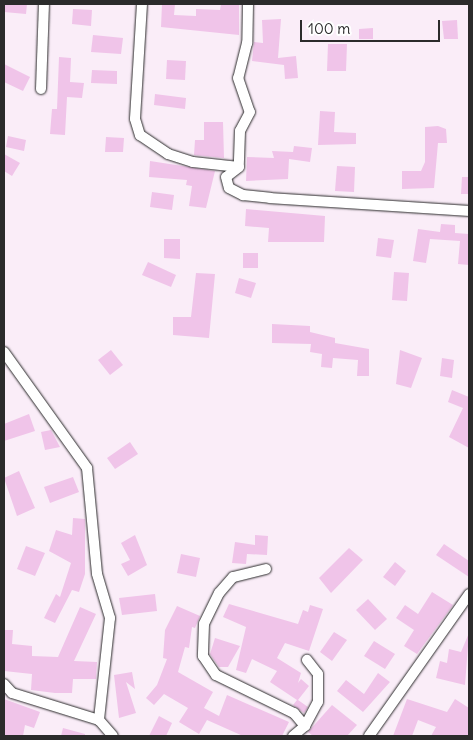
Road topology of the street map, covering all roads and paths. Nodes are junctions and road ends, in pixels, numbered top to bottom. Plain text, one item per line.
1 (44, 4) edge
2 (142, 4) edge
3 (248, 4) edge
4 (41, 89) dead end
5 (239, 167) junction
6 (469, 211) edge
7 (4, 352) edge
8 (266, 569) dead end
9 (469, 594) edge
10 (307, 660) dead end
11 (4, 684) edge
12 (100, 720) junction
13 (305, 726) junction
14 (113, 736) edge
15 (293, 736) edge
16 (369, 736) edge

1 - 4 street
2 - 5 street
3 - 5 street
5 - 6 street
7 - 12 street
8 - 13 street
9 - 16 street
10 - 13 street
11 - 12 street
12 - 14 street
13 - 15 street

